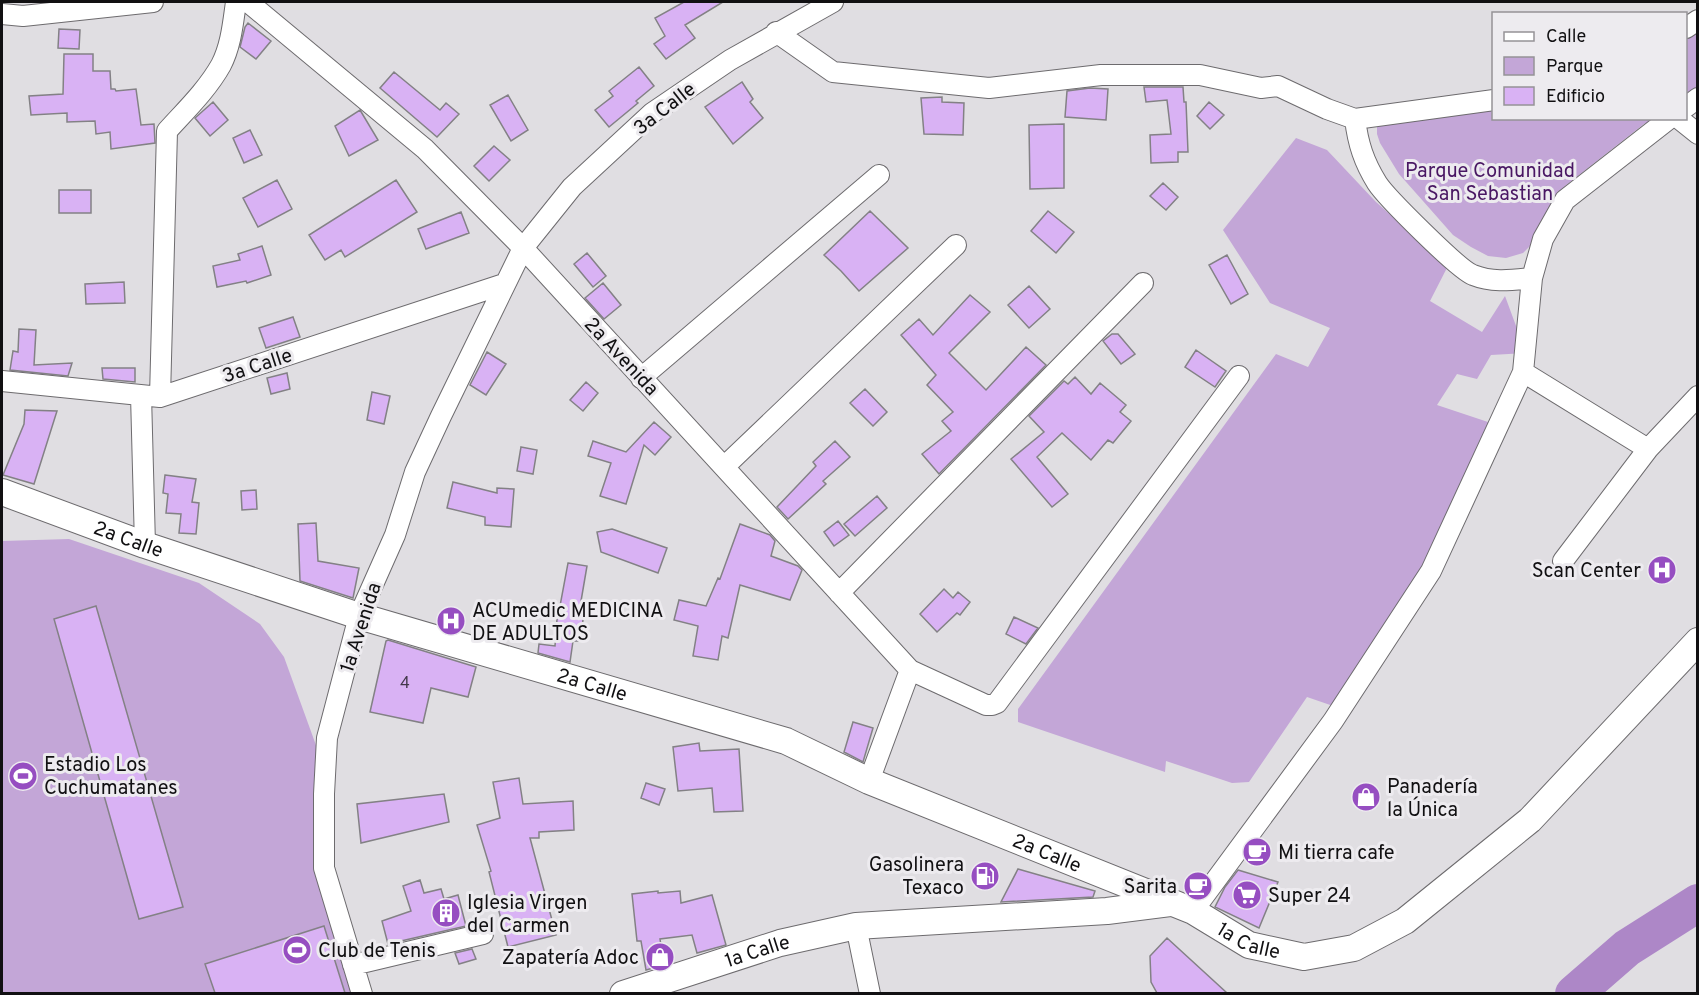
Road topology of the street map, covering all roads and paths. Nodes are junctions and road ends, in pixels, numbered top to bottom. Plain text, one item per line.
1 (153, 2) edge
2 (236, 2) edge
3 (248, 2) edge
4 (833, 2) edge
5 (19, 9) edge
6 (2, 14) edge
7 (776, 32) junction
8 (1492, 100) edge
9 (1355, 119) junction
10 (1667, 120) edge
11 (1680, 120) edge
12 (1698, 134) edge
13 (879, 175) dead end
14 (956, 245) dead end
15 (523, 248) junction
16 (1532, 278) junction
17 (1143, 283) dead end
18 (504, 284) junction
19 (1523, 372) junction
20 (1239, 376) dead end
21 (641, 378) junction
22 (2, 381) edge
23 (151, 396) junction
24 (1698, 396) edge
25 (1648, 449) junction
26 (724, 467) junction
27 (2, 492) edge
28 (145, 545) junction
29 (1563, 561) dead end
30 (839, 593) junction
31 (359, 616) junction
32 (1698, 641) edge
33 (910, 670) junction
34 (869, 781) junction
35 (1183, 907) junction
36 (856, 926) junction
37 (483, 934) dead end
38 (353, 965) junction
39 (362, 993) edge
40 (623, 993) edge
41 (870, 993) edge

1 - 5 street
2 - 23 street
3 - 15 street, 2a Avenida
4 - 7 street, 3a Calle
5 - 6 street
7 - 9 street
7 - 15 street, 3a Calle
8 - 9 street
9 - 16 street
10 - 16 street
11 - 12 street
13 - 21 street
14 - 26 street
15 - 18 street, 1a Avenida
15 - 21 street, 2a Avenida
16 - 19 street
17 - 30 street
18 - 23 street, 3a Calle
18 - 31 street, 1a Avenida
19 - 25 street
19 - 35 street
20 - 33 street, 2a Avenida
21 - 26 street, 2a Avenida
22 - 23 street, 3a Calle
23 - 28 street
24 - 25 street
25 - 29 street
26 - 30 street, 2a Avenida
27 - 28 main road, 2a Calle
28 - 31 main road, 2a Calle
30 - 33 street, 2a Avenida
31 - 34 main road, 2a Calle
31 - 38 street, 1a Avenida
32 - 35 main road, 1a Calle
33 - 34 street
34 - 35 main road, 2a Calle
35 - 36 main road, 1a Calle
36 - 40 main road, 1a Calle
36 - 41 street
37 - 38 street
38 - 39 street, 1a Avenida

